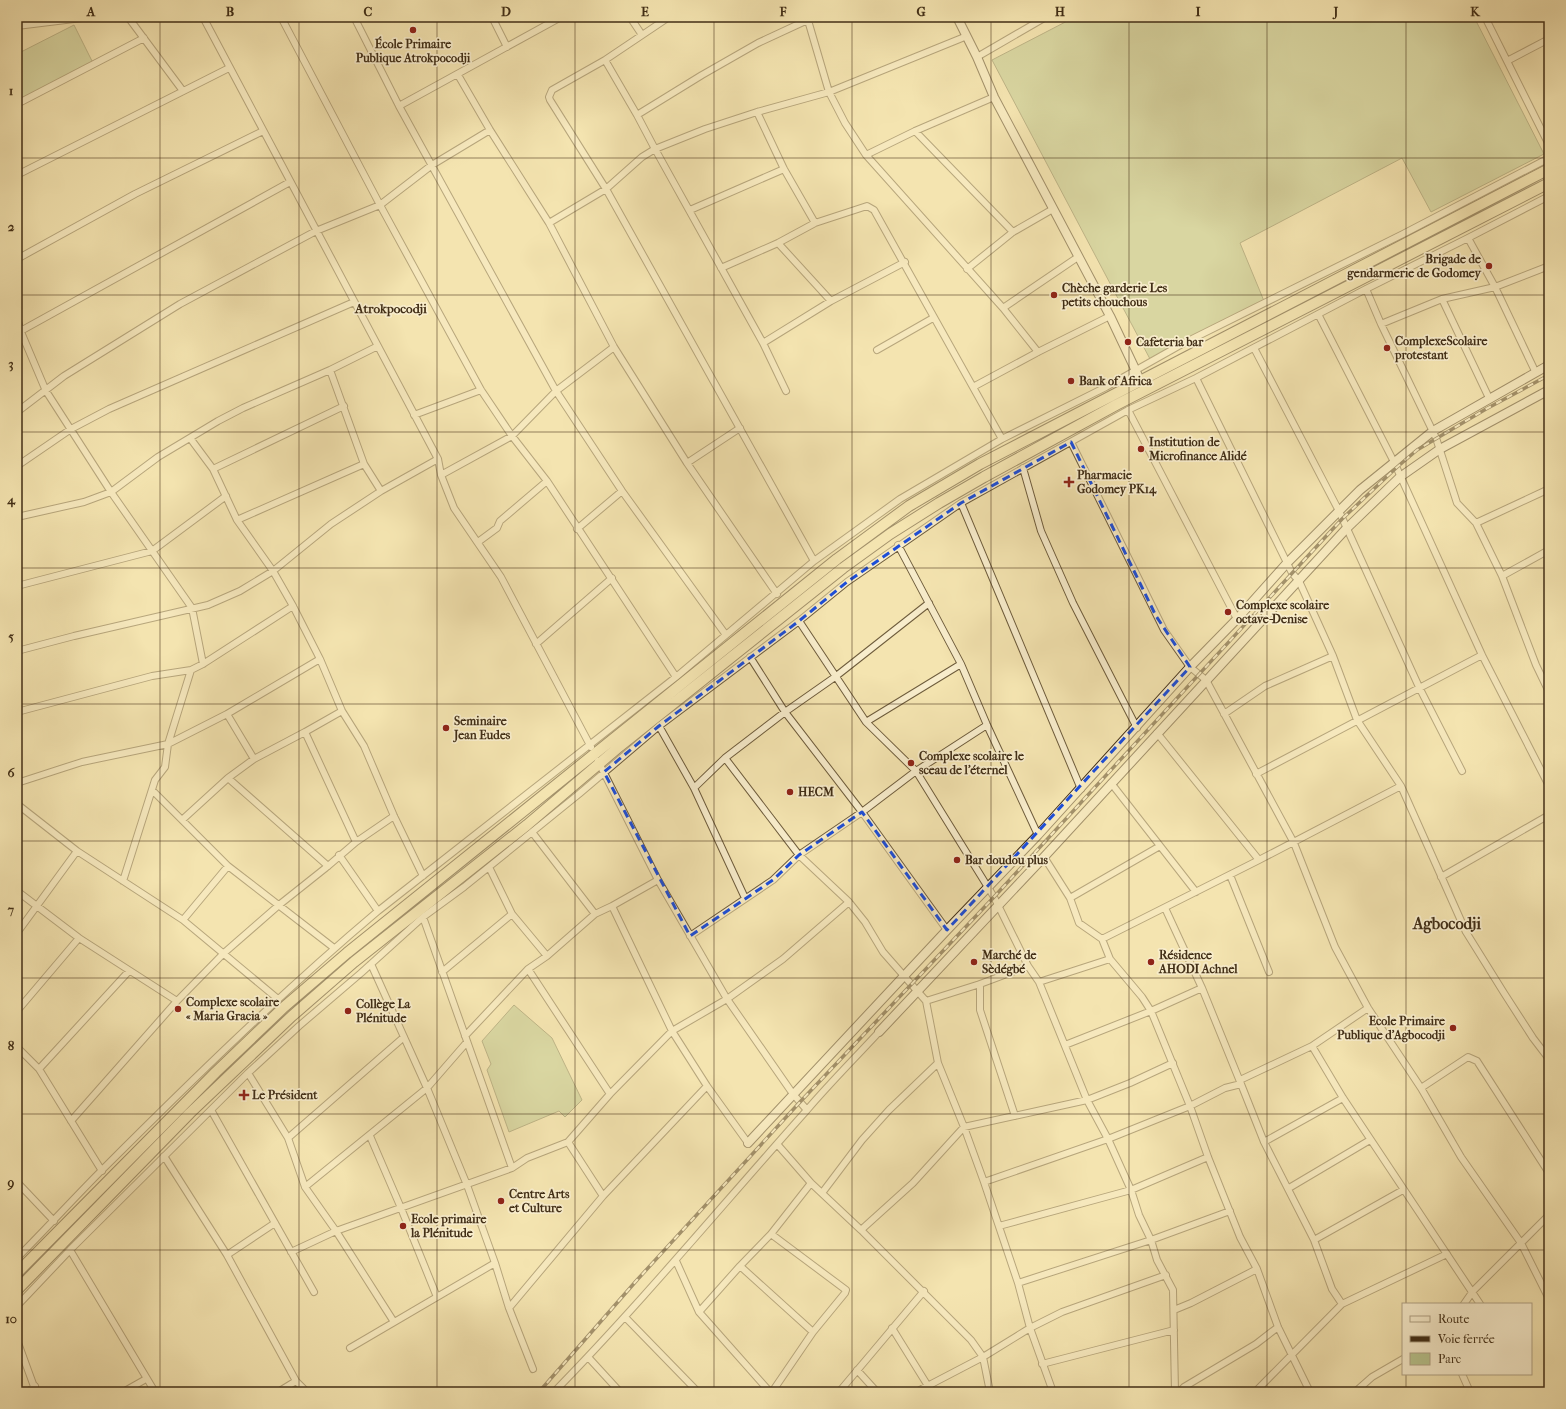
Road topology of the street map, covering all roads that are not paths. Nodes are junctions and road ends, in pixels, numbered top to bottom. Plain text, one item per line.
1 (90, 17) edge
2 (128, 17) edge
3 (203, 17) edge
4 (280, 17) edge
5 (354, 17) edge
6 (492, 17) edge
7 (561, 17) edge
8 (630, 17) edge
9 (669, 17) edge
10 (957, 17) edge
11 (1485, 17) edge
12 (810, 18) edge
13 (1042, 18) edge
14 (41, 20) edge
15 (17, 26) edge
16 (642, 35) junction
17 (967, 36) junction
18 (144, 38) junction
19 (1549, 39) edge
20 (506, 47) junction
21 (977, 57) junction
22 (605, 60) junction
23 (1506, 61) junction
24 (229, 68) junction
25 (458, 75) junction
26 (183, 91) junction
27 (829, 92) junction
28 (994, 97) junction
29 (17, 104) edge
30 (399, 106) junction
31 (757, 112) junction
32 (638, 115) junction
33 (490, 130) junction
34 (264, 131) junction
35 (915, 131) junction
36 (1549, 145) edge
37 (654, 149) junction
38 (866, 155) junction
39 (1549, 158) edge
40 (432, 165) junction
41 (784, 169) junction
42 (1549, 169) edge
43 (17, 175) edge
44 (290, 182) junction
45 (1549, 182) edge
46 (606, 189) junction
47 (1549, 196) edge
48 (380, 205) junction
49 (1053, 209) junction
50 (690, 210) junction
51 (549, 223) junction
52 (815, 223) junction
53 (316, 231) junction
54 (1013, 232) junction
55 (1468, 238) junction
56 (778, 243) junction
57 (1078, 257) junction
58 (17, 259) edge
59 (905, 262) junction
60 (1549, 266) edge
61 (721, 268) junction
62 (967, 269) junction
63 (1495, 287) junction
64 (1366, 288) junction
65 (1442, 299) junction
66 (354, 302) junction
67 (831, 302) junction
68 (1003, 308) junction
69 (1318, 314) junction
70 (1110, 316) junction
71 (17, 318) edge
72 (933, 318) junction
73 (1381, 324) junction
74 (19, 332) edge
75 (763, 342) junction
76 (378, 346) junction
77 (614, 347) junction
78 (1254, 348) junction
79 (878, 350) dead end
80 (1038, 352) junction
81 (1549, 365) edge
82 (330, 370) junction
83 (1535, 372) junction
84 (1138, 376) junction
85 (1196, 378) junction
86 (973, 387) junction
87 (481, 390) junction
88 (1549, 390) edge
89 (46, 391) junction
90 (556, 391) junction
91 (786, 391) dead end
92 (1488, 398) junction
93 (344, 406) junction
94 (1128, 410) junction
95 (17, 412) edge
96 (414, 415) junction
97 (740, 428) junction
98 (71, 429) junction
99 (1433, 431) junction
100 (512, 436) junction
101 (190, 438) junction
102 (1002, 439) junction
103 (1071, 442) junction
104 (1440, 449) junction
105 (438, 459) junction
106 (1394, 462) junction
107 (687, 463) junction
108 (364, 464) junction
109 (17, 466) edge
110 (1023, 468) junction
111 (213, 469) junction
112 (441, 475) junction
113 (1400, 477) junction
114 (547, 481) junction
115 (1549, 489) edge
116 (381, 491) junction
117 (622, 491) junction
118 (111, 492) junction
119 (226, 496) junction
120 (961, 503) junction
121 (1339, 511) junction
122 (17, 517) edge
123 (237, 520) junction
124 (1476, 523) junction
125 (577, 529) junction
126 (1346, 529) junction
127 (478, 542) junction
128 (898, 545) junction
129 (1549, 550) edge
130 (152, 551) junction
131 (814, 561) junction
132 (1287, 563) junction
133 (273, 571) junction
134 (1502, 576) junction
135 (612, 578) junction
136 (1299, 581) junction
137 (17, 586) edge
138 (777, 594) junction
139 (928, 603) junction
140 (293, 606) junction
141 (192, 608) junction
142 (1237, 619) junction
143 (799, 621) junction
144 (726, 635) junction
145 (536, 644) junction
146 (17, 651) edge
147 (1482, 655) junction
148 (1333, 656) junction
149 (750, 657) junction
150 (320, 659) junction
151 (203, 664) junction
152 (961, 664) junction
153 (1190, 667) junction
154 (191, 670) junction
155 (676, 677) junction
156 (835, 677) junction
157 (1206, 680) junction
158 (1419, 687) junction
159 (1549, 692) edge
160 (342, 711) junction
161 (17, 712) edge
162 (785, 712) junction
163 (227, 714) junction
164 (1224, 714) junction
165 (1357, 720) junction
166 (866, 722) junction
167 (987, 725) junction
168 (659, 726) junction
169 (1137, 728) junction
170 (305, 732) junction
171 (1157, 733) junction
172 (168, 744) junction
173 (254, 758) junction
174 (597, 758) junction
175 (726, 758) junction
176 (916, 771) junction
177 (1462, 771) dead end
178 (1256, 774) junction
179 (228, 778) junction
180 (17, 783) edge
181 (1111, 783) junction
182 (1401, 786) junction
183 (1549, 786) edge
184 (694, 788) junction
185 (1081, 789) junction
186 (152, 790) junction
187 (17, 804) edge
188 (862, 812) junction
189 (1549, 815) edge
190 (394, 816) junction
191 (182, 820) junction
192 (532, 832) junction
193 (1038, 836) junction
194 (356, 842) junction
195 (1294, 843) junction
196 (1160, 846) junction
197 (77, 851) junction
198 (799, 855) junction
199 (339, 856) junction
200 (1044, 857) junction
201 (1259, 860) junction
202 (228, 866) junction
203 (328, 866) junction
204 (489, 866) junction
205 (1230, 875) junction
206 (423, 876) junction
207 (1441, 877) junction
208 (658, 880) junction
209 (123, 881) junction
210 (988, 887) junction
211 (17, 891) edge
212 (1196, 892) junction
213 (745, 898) junction
214 (1070, 898) junction
215 (850, 902) junction
216 (280, 904) junction
217 (999, 905) junction
218 (38, 906) junction
219 (612, 906) junction
220 (1165, 908) junction
221 (378, 910) junction
222 (512, 914) junction
223 (595, 914) junction
224 (423, 917) junction
225 (183, 920) junction
226 (947, 930) junction
227 (17, 933) edge
228 (690, 936) junction
229 (78, 938) junction
230 (1102, 939) junction
231 (334, 948) junction
232 (224, 953) junction
233 (547, 956) junction
234 (1110, 959) junction
235 (371, 964) junction
236 (1028, 966) junction
237 (528, 969) junction
238 (129, 971) junction
239 (442, 972) junction
240 (1270, 972) dead end
241 (904, 976) junction
242 (1039, 982) junction
243 (980, 984) junction
244 (1202, 988) junction
245 (917, 992) junction
246 (278, 999) junction
247 (727, 999) junction
248 (177, 1001) junction
249 (926, 1001) junction
250 (1368, 1008) junction
251 (17, 1010) edge
252 (1151, 1011) junction
253 (672, 1031) junction
254 (879, 1032) joint
255 (404, 1037) junction
256 (466, 1039) junction
257 (1065, 1045) junction
258 (1312, 1046) junction
259 (17, 1047) edge
260 (1549, 1059) edge
261 (1173, 1063) junction
262 (938, 1064) junction
263 (39, 1069) junction
264 (248, 1073) junction
265 (1240, 1082) junction
266 (707, 1086) junction
267 (428, 1088) junction
268 (1421, 1088) junction
269 (610, 1094) junction
270 (793, 1094) junction
271 (1343, 1098) junction
272 (1087, 1100) junction
273 (1190, 1106) junction
274 (211, 1110) junction
275 (807, 1110) junction
276 (1015, 1116) junction
277 (71, 1121) junction
278 (964, 1128) junction
279 (370, 1136) junction
280 (288, 1138) junction
281 (1108, 1139) junction
282 (1370, 1140) junction
283 (568, 1142) junction
284 (1264, 1142) junction
285 (748, 1143) joint
286 (777, 1144) junction
287 (164, 1156) junction
288 (1208, 1157) junction
289 (512, 1168) junction
290 (102, 1170) junction
291 (1549, 1173) edge
292 (984, 1182) junction
293 (18, 1183) edge
294 (811, 1183) junction
295 (467, 1185) junction
296 (305, 1187) junction
297 (1289, 1188) junction
298 (1131, 1190) junction
299 (1403, 1190) junction
300 (822, 1193) junction
301 (603, 1196) junction
302 (401, 1208) junction
303 (1230, 1211) junction
304 (1549, 1215) edge
305 (54, 1221) junction
306 (275, 1223) junction
307 (999, 1226) junction
308 (861, 1230) junction
309 (336, 1231) junction
310 (771, 1234) junction
311 (1151, 1240) junction
312 (1314, 1240) junction
313 (1522, 1243) junction
314 (70, 1250) junction
315 (291, 1252) junction
316 (227, 1254) junction
317 (1447, 1254) junction
318 (17, 1258) edge
319 (676, 1261) junction
320 (495, 1263) junction
321 (740, 1266) junction
322 (1256, 1269) junction
323 (17, 1272) edge
324 (1166, 1274) junction
325 (1018, 1283) junction
326 (17, 1290) edge
327 (924, 1291) junction
328 (1473, 1291) junction
329 (314, 1292) dead end
330 (437, 1297) junction
331 (1549, 1299) edge
332 (1465, 1303) edge
333 (1479, 1303) edge
334 (1342, 1304) junction
335 (17, 1306) edge
336 (509, 1308) junction
337 (1174, 1310) junction
338 (699, 1312) junction
339 (625, 1317) junction
340 (394, 1322) junction
341 (1278, 1327) junction
342 (892, 1328) junction
343 (1030, 1328) junction
344 (1174, 1330) junction
345 (814, 1332) junction
346 (17, 1340) edge
347 (350, 1348) dead end
348 (1292, 1353) junction
349 (588, 1357) junction
350 (983, 1357) junction
351 (1402, 1360) edge
352 (1042, 1364) junction
353 (533, 1369) dead end
354 (857, 1370) junction
355 (1462, 1375) edge
356 (146, 1379) junction
357 (296, 1381) junction
358 (928, 1386) junction
359 (35, 1389) edge
360 (28, 1392) edge
361 (123, 1392) edge
362 (154, 1392) edge
363 (278, 1392) edge
364 (307, 1392) edge
365 (554, 1392) edge
366 (620, 1392) edge
367 (698, 1392) edge
368 (771, 1392) edge
369 (839, 1392) edge
370 (877, 1392) edge
371 (916, 1392) edge
372 (990, 1392) edge
373 (1053, 1392) edge
374 (1176, 1392) edge
375 (1179, 1392) edge
376 (1255, 1392) edge
377 (1310, 1392) edge
378 (1355, 1392) edge
379 (1470, 1392) edge

1 - 14 street
2 - 18 street
3 - 24 street
4 - 48 street
5 - 30 street
6 - 20 street
7 - 20 street
8 - 16 street
9 - 16 street
10 - 17 main road
11 - 23 street
12 - 27 street
12 - 32 street
13 - 21 street
14 - 15 street
16 - 22 street
17 - 21 main road
17 - 27 street
18 - 26 street
18 - 29 street
19 - 23 street
20 - 25 street
21 - 28 main road
22 - 32 street
22 - 46 street
23 - 36 street
24 - 26 street
24 - 34 street
25 - 30 street
25 - 33 street
26 - 43 street
27 - 31 street
27 - 38 street
28 - 35 street
28 - 49 main road
30 - 40 street
31 - 37 street
31 - 41 street
32 - 37 street
33 - 40 street
33 - 51 street
34 - 44 street
34 - 58 street
35 - 38 street
35 - 54 street
37 - 46 street
37 - 50 street
38 - 62 street
39 - 84 street
40 - 48 street
40 - 90 street
41 - 50 street
41 - 52 street
42 - 84 highway
44 - 53 street
44 - 74 street
45 - 174 highway
46 - 51 street
46 - 97 street
47 - 55 street
48 - 53 street
48 - 87 street
49 - 54 street
49 - 57 main road
50 - 61 street
51 - 77 street
52 - 56 street
52 - 59 street
53 - 66 street
53 - 89 street
54 - 62 street
55 - 63 street
55 - 64 street
56 - 61 street
56 - 67 street
57 - 68 street
57 - 70 main road
59 - 67 street
59 - 72 street
60 - 63 street
61 - 75 street
62 - 68 street
63 - 65 street
63 - 83 street
64 - 69 street
64 - 73 street
65 - 73 street
65 - 92 street
66 - 76 street
66 - 98 street
67 - 75 street
68 - 80 street
69 - 78 street
69 - 106 street
70 - 80 street
70 - 84 main road
71 - 74 street
72 - 79 street
72 - 86 street
73 - 99 street
74 - 89 street
75 - 91 street
76 - 82 street
76 - 96 street
77 - 90 street
77 - 107 street
78 - 85 street
78 - 121 street
80 - 86 street
81 - 83 main road
82 - 93 street
82 - 101 street
83 - 92 main road
84 - 102 street
84 - 174 highway
85 - 94 street
85 - 132 street
86 - 102 street
87 - 96 street
87 - 100 street
88 - 104 main road
89 - 95 street
89 - 98 street
90 - 100 street
90 - 117 street
92 - 99 main road
93 - 108 street
93 - 111 street
94 - 103 street
94 - 142 street
96 - 105 street
97 - 107 street
97 - 131 street
98 - 109 street
98 - 118 street
99 - 104 street
99 - 106 main road
100 - 112 street
100 - 114 street
101 - 111 street
101 - 118 street
102 - 131 street
103 - 110 street
103 - 153 street
104 - 113 main road
104 - 124 street
105 - 112 street
105 - 116 street
106 - 113 street
106 - 121 main road
107 - 138 street
108 - 116 street
108 - 123 street
110 - 120 street
110 - 169 street
111 - 119 street
112 - 127 street
113 - 126 main road
113 - 147 street
114 - 125 street
114 - 127 street
115 - 124 street
116 - 133 street
117 - 125 street
117 - 144 street
118 - 122 street
118 - 130 street
119 - 123 street
119 - 130 street
120 - 128 street
120 - 185 street
121 - 126 street
121 - 132 main road
123 - 133 street
124 - 134 street
125 - 135 street
126 - 136 main road
126 - 158 street
127 - 145 street
128 - 139 street
128 - 143 street
129 - 134 street
130 - 137 street
130 - 141 street
131 - 138 street
132 - 136 street
132 - 142 main road
133 - 140 street
133 - 141 street
134 - 159 street
135 - 145 street
135 - 155 street
136 - 148 street
136 - 157 main road
138 - 144 street
139 - 152 street
139 - 156 street
140 - 150 street
140 - 151 street
141 - 146 street
141 - 151 street
142 - 153 main road
143 - 149 street
143 - 156 street
144 - 155 street
145 - 174 street
147 - 158 street
147 - 183 street
148 - 164 street
148 - 165 street
149 - 162 street
149 - 168 street
150 - 160 street
150 - 163 street
151 - 154 street
152 - 166 street
152 - 167 street
153 - 157 street
153 - 169 main road
154 - 161 street
154 - 172 street
155 - 174 street
156 - 162 street
156 - 166 street
157 - 164 street
157 - 171 main road
158 - 165 street
158 - 177 street
160 - 170 street
160 - 190 street
162 - 175 street
162 - 188 street
163 - 172 street
163 - 173 street
164 - 178 street
165 - 178 street
165 - 182 street
166 - 176 street
167 - 176 street
167 - 193 street
168 - 174 street
168 - 184 street
169 - 185 main road
170 - 173 street
170 - 194 street
171 - 181 main road
171 - 201 street
172 - 180 street
172 - 186 street
173 - 179 street
174 - 192 street
174 - 206 street
174 - 208 street
174 - 323 highway
174 - 326 highway
175 - 184 street
175 - 198 street
176 - 188 street
176 - 210 street
178 - 195 street
179 - 191 street
179 - 203 street
181 - 196 street
181 - 200 main road
182 - 195 street
182 - 207 street
184 - 213 street
185 - 193 main road
186 - 191 street
186 - 209 street
187 - 197 street
188 - 198 street
188 - 226 street
189 - 207 street
190 - 194 street
190 - 206 street
191 - 202 street
192 - 204 street
192 - 223 street
193 - 210 main road
194 - 199 street
195 - 201 street
195 - 250 street
196 - 212 street
196 - 214 street
197 - 209 street
197 - 218 street
198 - 213 street
198 - 215 street
199 - 203 street
199 - 221 street
200 - 214 street
200 - 217 main road
201 - 205 street
202 - 216 street
202 - 225 street
203 - 216 street
204 - 222 street
204 - 224 street
205 - 212 street
205 - 240 street
206 - 221 street
207 - 260 street
208 - 219 street
208 - 228 street
209 - 225 street
210 - 217 street
210 - 226 main road
211 - 218 street
212 - 220 street
213 - 228 street
214 - 230 street
215 - 241 street
215 - 247 street
216 - 231 street
216 - 232 street
217 - 236 street
217 - 245 main road
218 - 227 street
218 - 229 street
219 - 223 street
219 - 253 street
220 - 230 street
220 - 244 street
221 - 231 street
222 - 233 street
222 - 239 street
223 - 233 street
224 - 235 street
224 - 239 street
225 - 232 street
226 - 241 main road
228 - 247 street
229 - 238 street
229 - 251 street
230 - 234 street
231 - 246 street
232 - 246 street
232 - 248 street
233 - 237 street
234 - 242 street
234 - 252 street
235 - 255 street
235 - 264 street
236 - 242 street
236 - 243 street
237 - 256 street
237 - 269 street
238 - 248 street
238 - 263 street
239 - 256 street
241 - 245 street
241 - 270 main road
242 - 257 street
243 - 249 street
243 - 276 street
244 - 252 street
244 - 265 street
245 - 249 street
245 - 254 main road
246 - 290 street
247 - 253 street
247 - 270 street
248 - 277 street
249 - 262 street
250 - 258 street
250 - 268 street
252 - 257 street
252 - 261 street
253 - 266 street
253 - 269 street
254 - 275 street
255 - 267 street
255 - 280 street
256 - 267 street
256 - 289 street
257 - 272 street
258 - 265 street
258 - 271 street
259 - 263 street
261 - 272 street
261 - 273 street
262 - 278 street
262 - 300 street
263 - 277 street
264 - 274 street
264 - 280 street
265 - 273 street
265 - 284 street
266 - 285 street
266 - 301 street
267 - 279 street
267 - 295 street
268 - 291 street
268 - 313 street
269 - 283 street
270 - 275 street
270 - 285 main road
271 - 282 street
271 - 284 street
272 - 276 street
272 - 281 street
273 - 281 street
273 - 288 street
274 - 287 street
274 - 306 street
275 - 286 street
276 - 278 street
277 - 290 street
278 - 292 street
278 - 308 street
279 - 296 street
279 - 302 street
280 - 296 street
281 - 292 street
281 - 298 street
282 - 297 street
282 - 299 street
283 - 289 street
283 - 301 street
284 - 297 street
286 - 294 street
286 - 319 street
287 - 314 street
287 - 316 street
288 - 298 street
288 - 303 street
289 - 295 street
290 - 305 street
292 - 307 street
293 - 305 street
294 - 300 street
294 - 310 street
295 - 302 street
295 - 320 street
296 - 309 street
297 - 312 street
298 - 307 street
298 - 311 street
299 - 312 street
299 - 317 street
300 - 308 street
301 - 336 street
302 - 309 street
302 - 330 street
303 - 311 street
303 - 322 street
304 - 313 street
305 - 318 street
306 - 315 street
306 - 316 street
307 - 325 street
308 - 327 street
309 - 315 street
309 - 340 street
310 - 321 street
310 - 345 street
311 - 324 street
311 - 325 street
312 - 334 street
313 - 328 street
313 - 331 street
314 - 335 street
314 - 356 street
315 - 329 street
316 - 357 street
317 - 328 street
317 - 334 street
319 - 338 street
319 - 339 street
320 - 330 street
320 - 336 street
321 - 338 street
321 - 345 street
322 - 337 street
322 - 341 street
324 - 337 street
324 - 343 street
325 - 343 street
327 - 342 street
327 - 350 street
328 - 332 street
328 - 333 street
330 - 340 street
334 - 348 street
336 - 353 street
337 - 344 street
338 - 368 street
339 - 349 street
339 - 367 street
340 - 347 street
341 - 348 street
341 - 375 street
342 - 354 street
342 - 358 street
343 - 350 street
343 - 352 street
344 - 352 street
344 - 374 street
345 - 368 street
346 - 359 street
348 - 376 street
348 - 377 street
349 - 365 street
349 - 366 street
350 - 358 street
350 - 372 street
351 - 378 street
352 - 373 street
354 - 369 street
354 - 370 street
355 - 379 street
356 - 361 street
356 - 362 street
357 - 363 street
357 - 364 street
358 - 371 street
359 - 360 street

